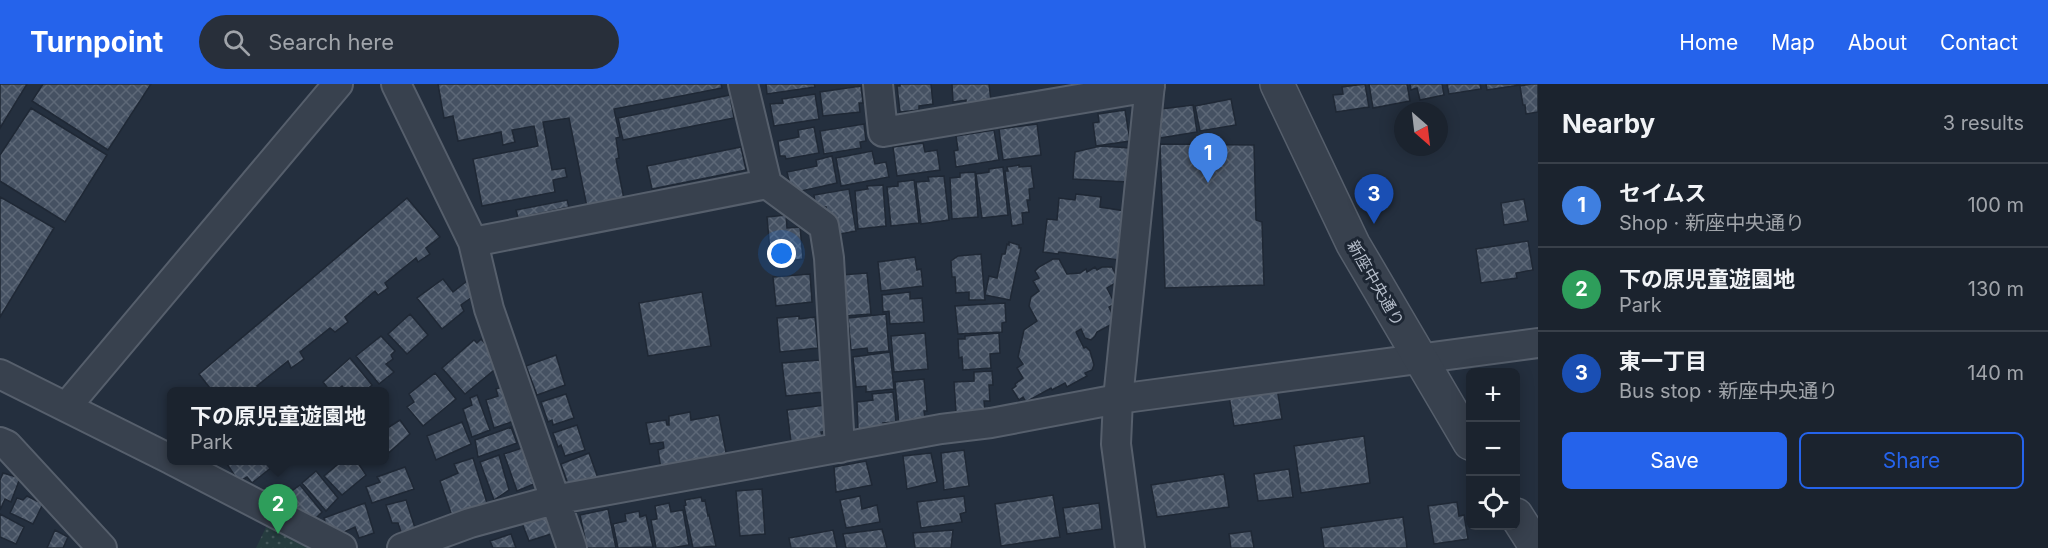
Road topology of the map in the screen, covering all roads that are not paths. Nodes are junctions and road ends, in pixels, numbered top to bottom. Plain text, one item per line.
1 (338, 84) edge
2 (396, 84) edge
3 (743, 84) edge
4 (878, 84) edge
5 (1277, 84) edge
6 (1150, 86) edge
7 (767, 184) junction
8 (473, 242) junction
9 (1538, 343) edge
10 (1419, 358) junction
11 (0, 374) edge
12 (1118, 399) junction
13 (67, 406) junction
14 (1466, 436) edge
15 (0, 442) edge
16 (840, 448) junction
17 (167, 457) edge
18 (182, 465) edge
19 (554, 500) junction
20 (1520, 522) edge
21 (102, 548) edge
22 (342, 548) edge
23 (402, 548) edge
24 (572, 548) edge
25 (1130, 548) edge
26 (1537, 548) edge

1 - 13 street
2 - 8 street
3 - 7 street
4 - 6 street
5 - 10 street, 新座中央通り
6 - 12 street
7 - 8 street
7 - 16 street
8 - 19 street
9 - 10 street
10 - 12 street
10 - 14 street, 新座中央通り
11 - 13 street
12 - 16 street
12 - 25 street
13 - 17 street
15 - 21 street
16 - 19 street
18 - 22 street
19 - 23 street
19 - 24 street
20 - 26 street

